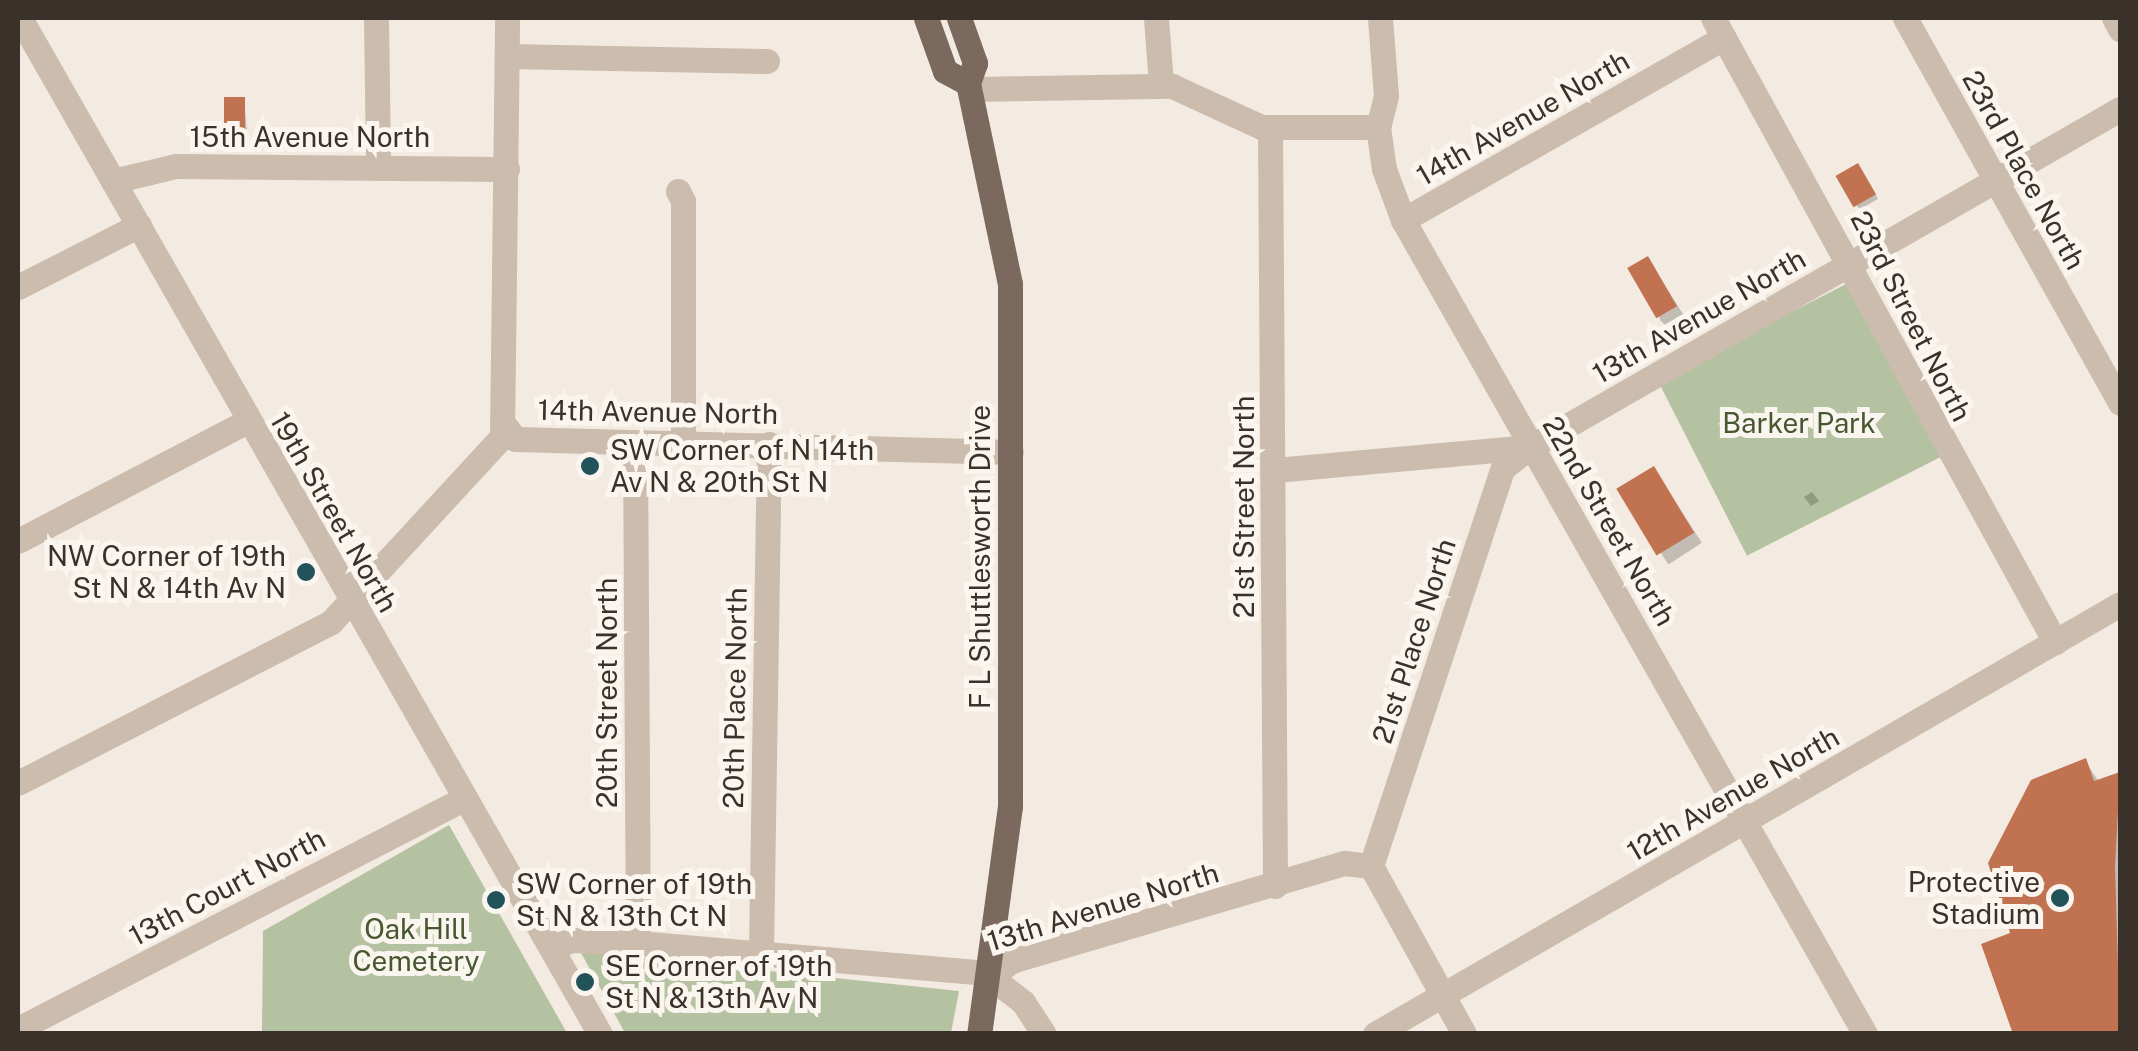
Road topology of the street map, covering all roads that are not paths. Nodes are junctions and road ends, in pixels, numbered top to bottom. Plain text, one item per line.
1 (20, 18) edge
2 (376, 18) edge
3 (508, 18) edge
4 (926, 18) edge
5 (959, 18) edge
6 (1156, 18) edge
7 (1380, 18) edge
8 (1905, 18) edge
9 (2114, 18) edge
10 (1719, 28) edge
11 (2120, 29) edge
12 (507, 56) junction
13 (768, 62) dead end
14 (1161, 85) junction
15 (969, 86) junction
16 (2120, 109) edge
17 (1378, 127) junction
18 (1270, 128) junction
19 (378, 168) junction
20 (507, 168) junction
21 (114, 180) junction
22 (1996, 180) junction
23 (678, 191) dead end
24 (1404, 220) junction
25 (138, 225) junction
26 (1851, 264) junction
27 (18, 288) edge
28 (2120, 403) edge
29 (248, 421) junction
30 (506, 427) junction
31 (683, 442) junction
32 (635, 443) junction
33 (769, 444) junction
34 (1530, 448) junction
35 (1011, 452) junction
36 (1275, 470) junction
37 (18, 541) edge
38 (351, 600) junction
39 (2120, 604) edge
40 (2055, 642) junction
41 (18, 783) edge
42 (464, 798) junction
43 (1746, 821) junction
44 (1371, 866) junction
45 (1275, 886) junction
46 (638, 943) junction
47 (551, 947) junction
48 (761, 952) junction
49 (990, 976) junction
50 (1442, 995) junction
51 (56, 1023) edge
52 (18, 1029) edge
53 (600, 1034) edge
54 (979, 1034) edge
55 (1044, 1034) edge
56 (1375, 1034) edge
57 (1464, 1034) edge
58 (1866, 1034) edge

1 - 21 street, 19th Street North
2 - 19 street
3 - 12 street
4 - 15 main road
5 - 15 main road, F L Shuttlesworth Drive
6 - 14 street
7 - 17 street, 22nd Street North
8 - 22 street, 23rd Place North
9 - 11 street
10 - 24 street, 14th Avenue North
10 - 26 street, 23rd Street North
12 - 13 street
12 - 20 street
14 - 15 street
14 - 18 street
15 - 35 main road, F L Shuttlesworth Drive
16 - 22 street, 13th Avenue North
17 - 18 street
17 - 24 street, 22nd Street North
18 - 36 street, 21st Street North
19 - 20 street, 15th Avenue North
19 - 21 street, 15th Avenue North
20 - 30 street
21 - 25 street, 19th Street North
22 - 26 street, 13th Avenue North
22 - 28 street, 23rd Place North
23 - 31 street
24 - 34 street, 22nd Street North
25 - 27 street
25 - 29 street, 19th Street North
26 - 34 street, 13th Avenue North
26 - 40 street, 23rd Street North
29 - 37 street
29 - 38 street, 19th Street North
30 - 32 street, 14th Avenue North
30 - 38 street, 14th Avenue North
31 - 32 street, 14th Avenue North
31 - 33 street, 14th Avenue North
32 - 46 street, 20th Street North
33 - 35 street, 14th Avenue North
33 - 48 street, 20th Place North
34 - 36 street, 13th Avenue North
34 - 43 street, 22nd Street North
34 - 44 street, 21st Place North
35 - 49 main road, F L Shuttlesworth Drive
36 - 45 street, 21st Street North
38 - 41 street, 14th Avenue North
38 - 42 street, 19th Street North
39 - 40 street, 12th Avenue North
40 - 43 street, 12th Avenue North
42 - 47 street, 19th Street North
42 - 51 street, 13th Court North
43 - 50 street, 12th Avenue North
43 - 58 street, 22nd Street North
44 - 45 street, 13th Avenue North
44 - 50 street
45 - 49 street, 13th Avenue North
46 - 47 street, 13th Avenue North
46 - 48 street, 13th Avenue North
47 - 53 street, 19th Street North
48 - 49 street, 13th Avenue North
49 - 54 main road, F L Shuttlesworth Drive
49 - 55 street
50 - 56 street, 12th Avenue North
50 - 57 street
51 - 52 street, 13th Court North

